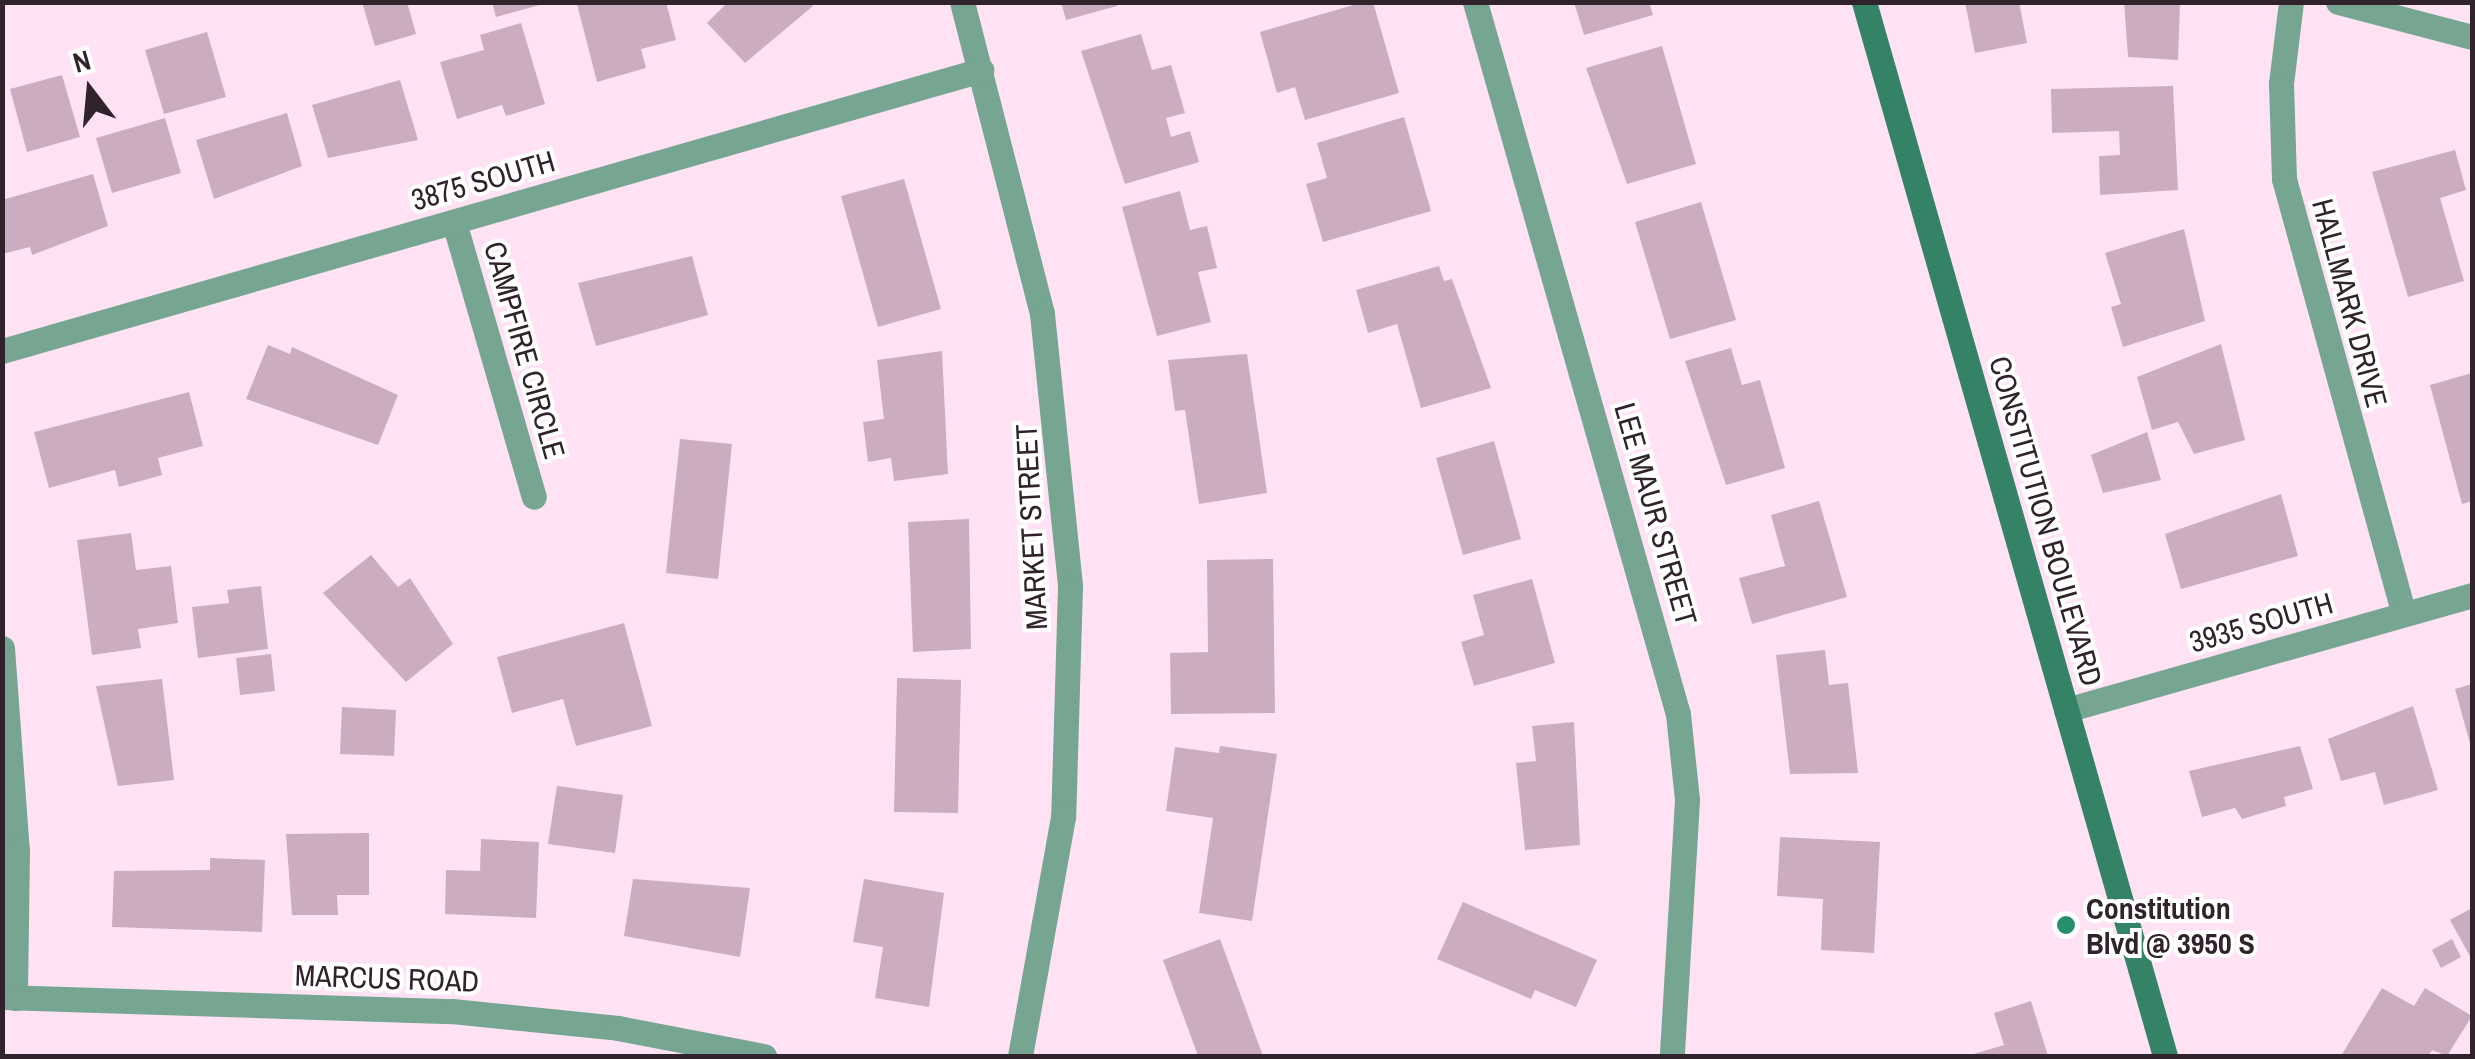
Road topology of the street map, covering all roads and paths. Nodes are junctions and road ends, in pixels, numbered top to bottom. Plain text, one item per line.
1 (962, 2) edge
2 (1475, 2) edge
3 (1864, 2) edge
4 (2291, 2) edge
5 (2338, 2) edge
6 (2472, 37) edge
7 (981, 70) junction
8 (454, 222) junction
9 (2, 351) edge
10 (534, 498) dead end
11 (2472, 595) edge
12 (2404, 614) junction
13 (2, 648) edge
14 (2066, 710) junction
15 (9, 997) edge
16 (764, 1056) edge
17 (1020, 1056) edge
18 (1672, 1056) edge
19 (2165, 1056) edge

1 - 7 street, MARKET STREET
2 - 18 street, LEE MAUR STREET
3 - 14 main road, CONSTITUTION BOULEVARD
4 - 12 street, HALLMARK DRIVE
5 - 6 street
7 - 8 street, 3875 SOUTH
7 - 17 street, MARKET STREET
8 - 9 street, 3875 SOUTH
8 - 10 street, CAMPFIRE CIRCLE
11 - 12 street, 3935 SOUTH
12 - 14 street, 3935 SOUTH
13 - 15 street
14 - 19 main road, CONSTITUTION BOULEVARD
15 - 16 street, MARCUS ROAD

